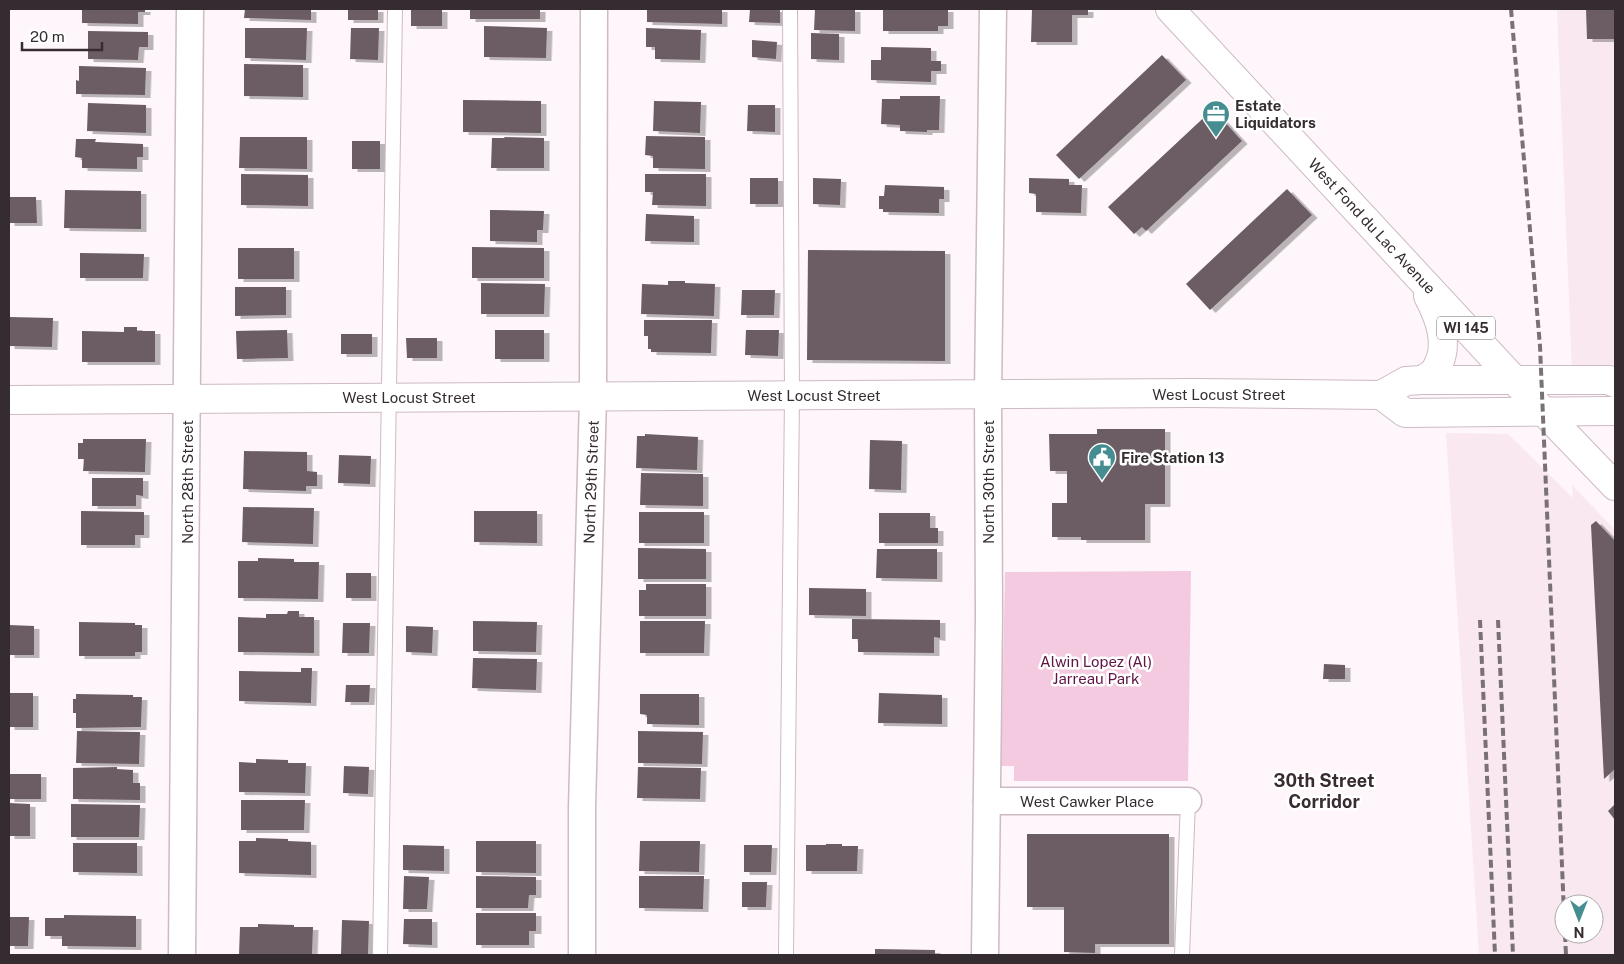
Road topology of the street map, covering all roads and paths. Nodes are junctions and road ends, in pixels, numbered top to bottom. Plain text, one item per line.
1 (190, 9) edge
2 (395, 9) edge
3 (594, 9) edge
4 (790, 9) edge
5 (993, 9) edge
6 (1170, 9) edge
7 (1416, 274) junction
8 (1422, 380) junction
9 (1516, 380) junction
10 (1615, 383) edge
11 (988, 394) junction
12 (792, 395) junction
13 (1381, 395) junction
14 (388, 397) junction
15 (593, 397) junction
16 (188, 399) junction
17 (9, 400) edge
18 (1615, 411) edge
19 (1544, 412) junction
20 (1615, 486) edge
21 (987, 801) junction
22 (1188, 801) joint
23 (182, 955) edge
24 (380, 955) edge
25 (582, 955) edge
26 (786, 955) edge
27 (985, 955) edge
28 (1182, 955) edge

1 - 16 street, North 28th Street
2 - 14 lane
3 - 15 street, North 29th Street
4 - 12 lane
5 - 11 street, North 30th Street
6 - 7 street, West Fond du Lac Avenue / WI 145
7 - 8 street
7 - 9 street, West Fond du Lac Avenue / WI 145
8 - 9 street, West Locust Street
8 - 13 street, West Locust Street
9 - 10 street, West Locust Street
9 - 19 street, West Fond du Lac Avenue / WI 145
11 - 12 street, West Locust Street
11 - 13 street, West Locust Street
11 - 21 street, North 30th Street
12 - 15 street, West Locust Street
12 - 26 lane
13 - 19 street
14 - 15 street, West Locust Street
14 - 16 street, West Locust Street
14 - 24 lane
15 - 25 street, North 29th Street
16 - 17 street, West Locust Street
16 - 23 street, North 28th Street
18 - 19 street
19 - 20 street, West Fond du Lac Avenue / WI 145
21 - 22 street, West Cawker Place
21 - 27 street, North 30th Street
22 - 28 lane

